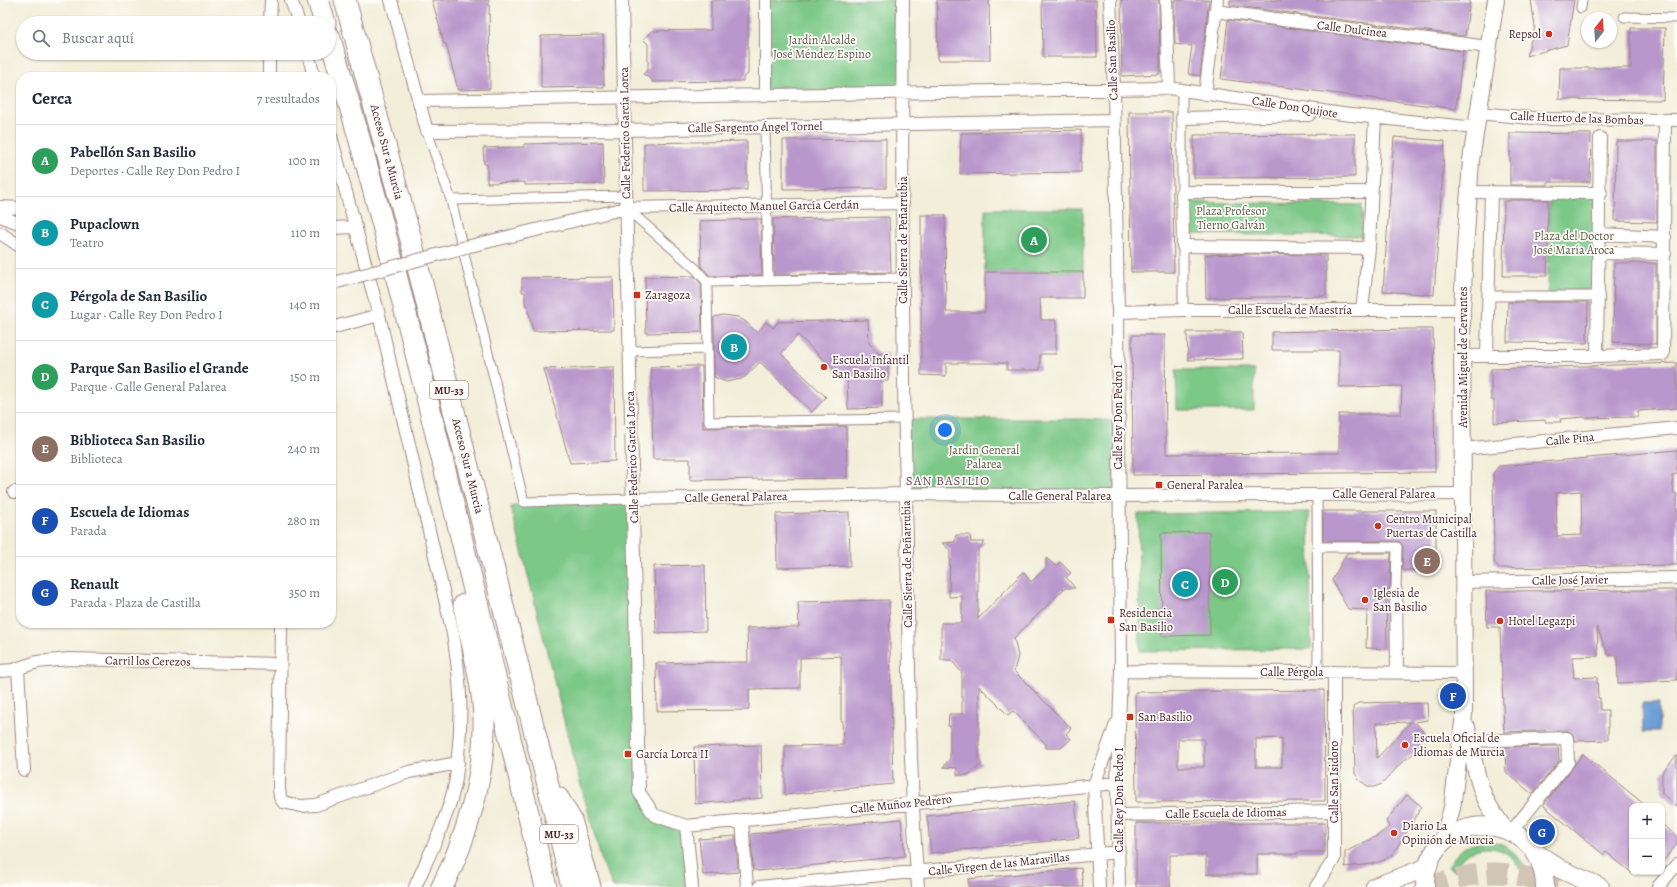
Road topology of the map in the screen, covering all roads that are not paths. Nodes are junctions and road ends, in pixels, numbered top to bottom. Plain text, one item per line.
1 (270, 0) edge
2 (291, 0) edge
3 (318, 0) edge
4 (345, 0) edge
5 (391, 0) edge
6 (622, 0) edge
7 (766, 0) edge
8 (903, 0) edge
9 (1110, 0) edge
10 (1166, 0) edge
11 (1496, 0) edge
12 (1216, 6) edge
13 (270, 16) edge
14 (297, 16) edge
15 (323, 16) edge
16 (1624, 17) dead end
17 (1677, 18) edge
18 (1488, 47) junction
19 (336, 59) edge
20 (269, 60) edge
21 (310, 60) edge
22 (269, 72) edge
23 (313, 72) edge
24 (1169, 88) junction
25 (1114, 89) junction
26 (1182, 90) junction
27 (902, 92) junction
28 (1205, 94) junction
29 (766, 95) junction
30 (624, 97) junction
31 (420, 101) junction
32 (1342, 114) junction
33 (1375, 117) junction
34 (1182, 118) junction
35 (1114, 120) junction
36 (1477, 120) junction
37 (1671, 120) edge
38 (902, 124) junction
39 (765, 127) junction
40 (625, 130) junction
41 (427, 131) junction
42 (1600, 138) dead end
43 (336, 154) edge
44 (1182, 192) junction
45 (1371, 192) junction
46 (1468, 192) junction
47 (1491, 192) junction
48 (1600, 193) junction
49 (451, 200) junction
50 (626, 202) junction
51 (903, 203) junction
52 (767, 206) junction
53 (0, 207) edge
54 (16, 209) edge
55 (0, 216) edge
56 (16, 221) edge
57 (16, 222) edge
58 (356, 227) junction
59 (336, 228) edge
60 (1, 233) edge
61 (1600, 234) junction
62 (1665, 237) junction
63 (16, 244) edge
64 (1183, 246) junction
65 (1369, 248) junction
66 (1599, 253) junction
67 (1665, 254) junction
68 (903, 278) junction
69 (768, 281) junction
70 (336, 282) edge
71 (706, 282) junction
72 (1488, 296) junction
73 (1598, 296) junction
74 (1183, 310) junction
75 (1362, 310) junction
76 (1462, 310) junction
77 (1118, 312) junction
78 (379, 315) junction
79 (336, 327) edge
80 (708, 349) junction
81 (629, 351) junction
82 (1462, 356) junction
83 (1487, 356) junction
84 (1596, 356) junction
85 (422, 380) junction
86 (904, 418) junction
87 (1677, 428) edge
88 (1462, 449) junction
89 (906, 494) junction
90 (1317, 494) junction
91 (1463, 494) junction
92 (1119, 496) junction
93 (633, 499) junction
94 (1318, 547) junction
95 (1677, 578) edge
96 (1463, 582) junction
97 (1396, 591) joint
98 (281, 628) edge
99 (279, 664) junction
100 (18, 669) junction
101 (0, 671) edge
102 (1121, 671) junction
103 (1318, 672) junction
104 (1334, 672) junction
105 (1397, 672) junction
106 (1463, 673) junction
107 (1120, 714) junction
108 (1464, 715) junction
109 (1470, 741) junction
110 (458, 763) junction
111 (24, 770) dead end
112 (547, 781) junction
113 (1117, 783) junction
114 (1094, 785) junction
115 (912, 803) junction
116 (1334, 811) junction
117 (1118, 815) junction
118 (742, 820) junction
119 (686, 826) junction
120 (1508, 830) junction
121 (1442, 843) junction
122 (1534, 851) junction
123 (1119, 852) junction
124 (1097, 854) junction
125 (1677, 864) edge
126 (1428, 867) junction
127 (917, 872) junction
128 (415, 887) edge
129 (442, 887) edge
130 (546, 887) edge
131 (572, 887) edge
132 (590, 887) edge
133 (692, 887) edge
134 (747, 887) edge
135 (760, 887) edge
136 (918, 887) edge
137 (1099, 887) edge
138 (1119, 887) edge
139 (1316, 887) edge
140 (1375, 887) edge
141 (1425, 887) edge
142 (1545, 887) edge
143 (1600, 887) edge
144 (1658, 887) edge

1 - 13 street
2 - 14 street
3 - 15 highway
4 - 112 highway, Acceso Sur a Murcia / MU-33
5 - 31 street
6 - 30 street, Calle Federico García Lorca
7 - 29 street
8 - 27 street, Calle Sierra de Peñarrubia
9 - 25 street, Calle San Basilio
10 - 24 street
11 - 18 main road, Avenida Miguel de Cervantes
12 - 18 street, Calle Dulcinea
12 - 28 street
16 - 17 street
18 - 36 main road, Avenida Miguel de Cervantes
19 - 85 highway, Acceso Sur a Murcia / MU-33
20 - 22 street
21 - 23 street
24 - 25 street, Calle Don Quijote
24 - 26 street, Calle Don Quijote
25 - 27 street
25 - 35 street, Calle San Basilio
26 - 28 street, Calle Don Quijote
26 - 34 street
27 - 29 street
27 - 38 street, Calle Sierra de Peñarrubia
28 - 32 street, Calle Don Quijote
29 - 30 street
30 - 31 street
30 - 40 street, Calle Federico García Lorca
31 - 41 street
32 - 33 street, Calle Don Quijote
32 - 34 street
33 - 36 street, Calle Don Quijote
33 - 45 street
34 - 44 street
35 - 38 street, Calle Sargento Ángel Tornel
35 - 77 street, Calle Rey Don Pedro I
36 - 37 street, Calle Huerto de las Bombas
36 - 46 main road, Avenida Miguel de Cervantes
37 - 62 street
38 - 39 street, Calle Sargento Ángel Tornel
38 - 51 street, Calle Sierra de Peñarrubia
39 - 40 street, Calle Sargento Ángel Tornel
39 - 52 street
40 - 41 street, Calle Sargento Ángel Tornel
40 - 50 street, Calle Federico García Lorca
41 - 49 street
42 - 48 street
43 - 58 street
44 - 45 street
44 - 64 street
45 - 65 street
46 - 47 street
46 - 76 main road, Avenida Miguel de Cervantes
47 - 48 street
47 - 72 street
48 - 61 street
49 - 50 street
49 - 93 street
50 - 52 street, Calle Arquitecto Manuel García Cerdán
50 - 70 street, Calle Arquitecto Manuel García Cerdán, bridge
50 - 71 street
50 - 81 street, Calle Federico García Lorca
51 - 52 street, Calle Arquitecto Manuel García Cerdán
51 - 68 street, Calle Sierra de Peñarrubia
52 - 69 street
53 - 54 street
55 - 56 street
57 - 60 street
58 - 59 street
58 - 78 street
60 - 63 street
61 - 62 street
61 - 66 street
62 - 67 street
64 - 65 street
64 - 74 street
65 - 75 street
66 - 67 street
66 - 73 street
67 - 84 street
68 - 69 street
68 - 86 street, Calle Sierra de Peñarrubia
69 - 71 street
71 - 80 street
72 - 73 street
72 - 83 street
73 - 84 street
74 - 75 street, Calle Escuela de Maestría
74 - 77 street, Calle Escuela de Maestría
75 - 76 street, Calle Escuela de Maestría
76 - 82 main road, Avenida Miguel de Cervantes
77 - 92 street, Calle Rey Don Pedro I
78 - 79 street
78 - 110 street
80 - 81 street
80 - 86 street
81 - 93 street, Calle Federico García Lorca
82 - 83 street
82 - 88 main road, Avenida Miguel de Cervantes
83 - 84 street
85 - 129 highway
85 - 130 highway, Acceso Sur a Murcia / MU-33
86 - 89 street, Calle Sierra de Peñarrubia
87 - 88 street, Calle Pina
88 - 91 main road, Avenida Miguel de Cervantes
89 - 92 street, Calle General Palarea
89 - 93 street, Calle General Palarea
89 - 115 street, Calle Sierra de Peñarrubia
90 - 91 street, Calle General Palarea
90 - 92 street, Calle General Palarea
90 - 94 street
91 - 96 main road, Avenida Miguel de Cervantes
92 - 102 street, Calle Rey Don Pedro I
93 - 119 street, Calle Federico García Lorca
94 - 97 street
94 - 103 street
95 - 96 street, Calle José Javier
96 - 106 main road, Avenida Miguel de Cervantes
97 - 105 street
98 - 99 street
99 - 100 street, Carril los Cerezos
99 - 110 street
100 - 101 street, Carril los Cerezos
100 - 111 street
102 - 103 street, Calle Pérgola
102 - 107 street, Calle Rey Don Pedro I
103 - 104 street, Calle Pérgola
104 - 105 street, Calle Pérgola
104 - 116 street, Calle San Isidoro
105 - 106 street, Calle Pérgola
106 - 108 main road, Avenida Miguel de Cervantes
107 - 113 street, Calle Rey Don Pedro I
107 - 114 street, Calle Rey Don Pedro I
108 - 109 main road, Avenida Miguel de Cervantes
108 - 121 main road, Avenida Miguel de Cervantes
109 - 120 main road, Avenida Miguel de Cervantes
109 - 120 street
110 - 128 street
112 - 131 highway, Acceso Sur a Murcia / MU-33
112 - 132 highway
113 - 114 street, Calle Muñoz Pedrero
113 - 117 street, Calle Rey Don Pedro I
114 - 115 street, Calle Muñoz Pedrero
114 - 124 street, Calle Rey Don Pedro I
115 - 118 street, Calle Muñoz Pedrero
115 - 127 street, Calle Sierra de Peñarrubia
116 - 117 street, Calle Escuela de Idiomas
116 - 139 street, Calle San Isidoro
117 - 123 street, Calle Rey Don Pedro I
118 - 119 street, Calle Muñoz Pedrero
118 - 134 street
119 - 133 street
120 - 121 main road
120 - 122 main road
121 - 126 main road
122 - 142 main road
122 - 143 main road
123 - 124 street, Calle Virgen de las Maravillas
123 - 138 street, Calle Rey Don Pedro I
124 - 127 street, Calle Virgen de las Maravillas
124 - 137 street, Calle Rey Don Pedro I
125 - 144 street
126 - 140 main road
126 - 141 main road
127 - 135 street, Calle Virgen de las Maravillas
127 - 136 street, Calle Sierra de Peñarrubia

